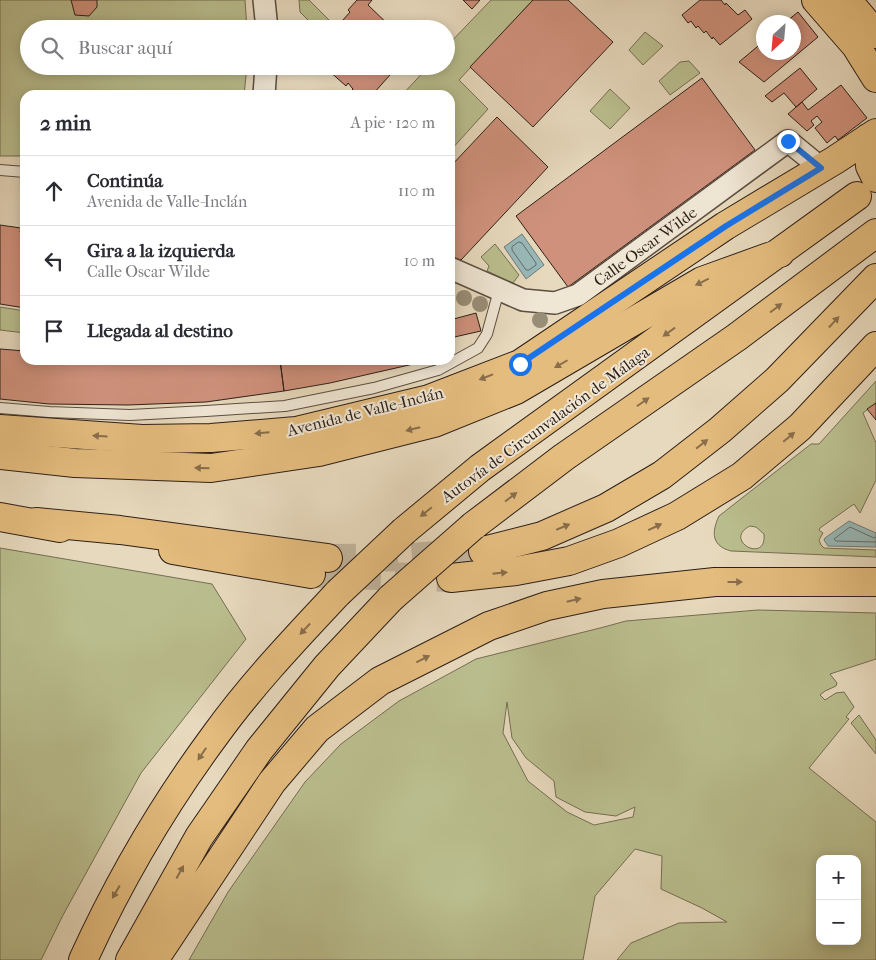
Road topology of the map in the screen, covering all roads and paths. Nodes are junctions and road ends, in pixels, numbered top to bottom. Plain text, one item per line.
1 (264, 0) edge
2 (816, 0) edge
3 (847, 0) edge
4 (266, 20) edge
5 (876, 34) edge
6 (265, 75) edge
7 (876, 78) edge
8 (264, 90) edge
9 (872, 136) edge
10 (821, 168) junction
11 (0, 170) edge
12 (20, 172) edge
13 (866, 187) edge
14 (876, 233) edge
15 (780, 253) junction
16 (455, 270) edge
17 (876, 278) edge
18 (499, 290) junction
19 (876, 346) edge
20 (455, 361) edge
21 (447, 365) edge
22 (0, 408) edge
23 (0, 429) edge
24 (0, 455) edge
25 (0, 517) edge
26 (478, 539) junction
27 (320, 566) tunnel mouth
28 (451, 578) tunnel mouth
29 (876, 582) edge
30 (83, 960) edge
31 (130, 960) edge
32 (154, 960) edge

1 - 4 street
2 - 7 main road
3 - 5 main road
6 - 8 street
9 - 10 main road, Avenida de Valle-Inclán
9 - 13 main road
10 - 18 street, Calle Oscar Wilde
10 -> 23 main road, Avenida de Valle-Inclán
11 - 12 lane
13 - 15 main road, Autovía de Circunvalación de Málaga
26 -> 14 main road
15 -> 24 main road
15 -> 30 main road, Autovía de Circunvalación de Málaga, bridge
16 - 18 street, Calle Oscar Wilde
26 -> 17 main road
18 - 20 lane
28 -> 19 main road
21 - 22 lane
25 - 27 main road
31 -> 26 main road, bridge
32 -> 29 main road

